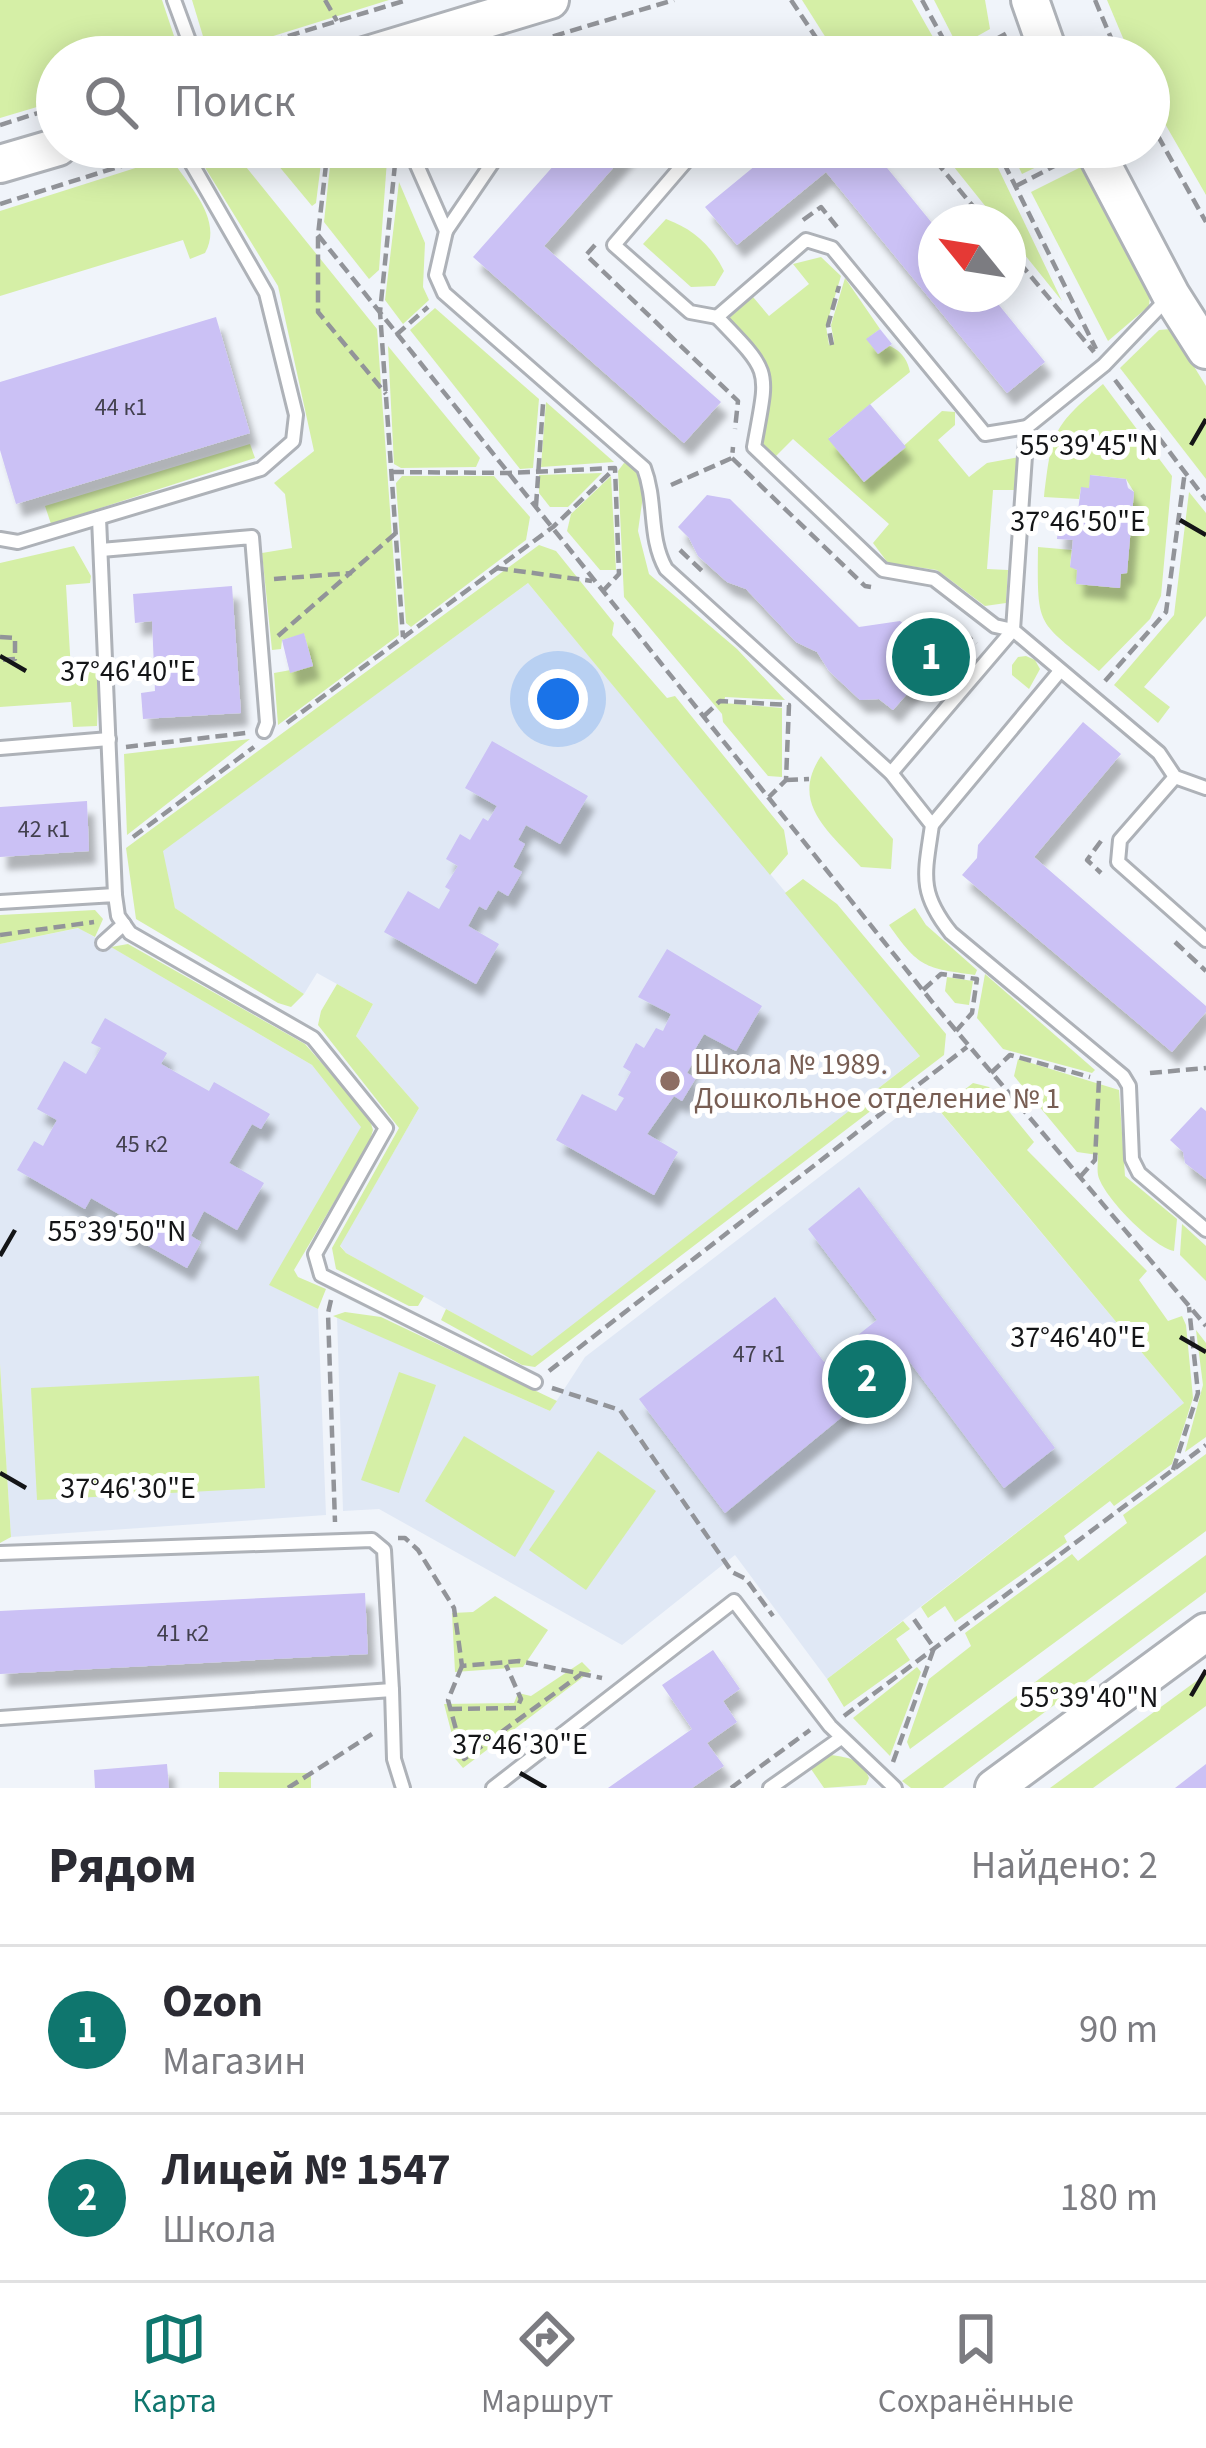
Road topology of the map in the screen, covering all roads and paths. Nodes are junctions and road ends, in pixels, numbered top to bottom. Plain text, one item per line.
1 (174, 0) edge
2 (325, 0) edge
3 (407, 0) edge
4 (550, 0) edge
5 (674, 0) edge
6 (791, 0) edge
7 (922, 0) edge
8 (1030, 0) edge
9 (1095, 0) edge
10 (338, 21) junction
11 (1007, 34) dead end
12 (187, 36) edge
13 (288, 36) edge
14 (431, 36) edge
15 (554, 36) edge
16 (815, 36) edge
17 (941, 36) edge
18 (1003, 36) edge
19 (1043, 36) edge
20 (1110, 36) edge
21 (36, 114) edge
22 (0, 125) edge
23 (36, 153) edge
24 (1170, 158) edge
25 (0, 164) edge
26 (115, 168) edge
27 (194, 168) edge
28 (326, 168) edge
29 (395, 168) edge
30 (418, 168) edge
31 (489, 168) edge
32 (680, 168) edge
33 (941, 168) edge
34 (1006, 168) edge
35 (1053, 168) edge
36 (1104, 168) edge
37 (1016, 187) junction
38 (0, 204) edge
39 (971, 204) edge
40 (1206, 222) edge
41 (446, 230) junction
42 (318, 235) junction
43 (599, 239) dead end
44 (847, 267) junction
45 (1026, 270) edge
46 (1172, 295) junction
47 (380, 312) junction
48 (717, 317) junction
49 (832, 345) dead end
50 (1206, 350) edge
51 (1104, 365) junction
52 (545, 381) junction
53 (386, 394) junction
54 (1027, 427) junction
55 (628, 454) junction
56 (732, 458) junction
57 (615, 468) junction
58 (1185, 471) junction
59 (392, 472) junction
60 (536, 472) junction
61 (509, 473) junction
62 (664, 474) dead end
63 (1206, 500) edge
64 (536, 506) junction
65 (99, 518) junction
66 (553, 527) junction
67 (396, 533) junction
68 (0, 539) edge
69 (674, 542) dead end
70 (101, 550) junction
71 (496, 568) junction
72 (702, 572) dead end
73 (352, 573) junction
74 (256, 580) junction
75 (596, 582) junction
76 (885, 589) dead end
77 (603, 591) junction
78 (941, 611) dead end
79 (1013, 630) junction
80 (0, 637) edge
81 (404, 637) junction
82 (262, 651) junction
83 (978, 653) dead end
84 (0, 660) edge
85 (1060, 671) junction
86 (801, 692) junction
87 (1092, 697) junction
88 (789, 705) junction
89 (704, 716) junction
90 (264, 735) junction
91 (109, 744) junction
92 (0, 748) edge
93 (891, 773) junction
94 (1175, 777) junction
95 (809, 778) dead end
96 (786, 779) junction
97 (1206, 788) edge
98 (769, 797) junction
99 (932, 824) junction
100 (1112, 827) dead end
101 (113, 851) junction
102 (1104, 876) dead end
103 (115, 895) junction
104 (0, 902) edge
105 (121, 920) junction
106 (0, 934) edge
107 (1172, 939) dead end
108 (1206, 940) edge
109 (103, 943) dead end
110 (1206, 971) edge
111 (923, 990) junction
112 (956, 1031) junction
113 (969, 1046) junction
114 (1109, 1066) junction
115 (1206, 1068) edge
116 (992, 1073) junction
117 (1100, 1079) junction
118 (1080, 1177) junction
119 (1206, 1230) edge
120 (336, 1283) junction
121 (1189, 1306) junction
122 (318, 1317) dead end
123 (328, 1322) junction
124 (1206, 1326) edge
125 (535, 1382) junction
126 (1206, 1445) edge
127 (1173, 1470) junction
128 (335, 1541) junction
129 (378, 1545) junction
130 (0, 1553) edge
131 (911, 1615) dead end
132 (775, 1618) dead end
133 (1206, 1632) edge
134 (934, 1648) junction
135 (505, 1663) junction
136 (461, 1666) junction
137 (583, 1672) junction
138 (627, 1684) junction
139 (392, 1690) junction
140 (521, 1699) junction
141 (539, 1704) junction
142 (517, 1708) junction
143 (450, 1709) junction
144 (845, 1715) junction
145 (522, 1717) junction
146 (0, 1718) edge
147 (827, 1723) junction
148 (382, 1727) dead end
149 (857, 1730) dead end
150 (841, 1738) junction
151 (881, 1754) dead end
152 (893, 1763) junction
153 (906, 1770) dead end
154 (288, 1788) edge
155 (403, 1788) edge
156 (494, 1788) edge
157 (730, 1788) edge
158 (770, 1788) edge
159 (895, 1788) edge
160 (994, 1788) edge

1 - 12 lane
2 - 10 path
3 - 10 path
4 - 14 main road
5 - 15 path
6 - 16 path
7 - 17 path
8 - 19 main road
9 - 20 path
10 - 13 path
11 - 18 path
21 - 22 path
23 - 25 main road
24 - 40 path
26 - 38 path
27 - 65 lane
28 - 42 path
29 - 47 path
30 - 41 lane
31 - 41 lane
32 - 48 lane
33 - 39 path
34 - 37 path
35 - 37 path
36 - 46 main road
37 - 51 path
41 - 52 lane
42 - 47 path
42 - 53 path
43 - 56 path
44 - 48 lane
44 - 49 path
44 - 54 lane
45 - 51 path
46 - 50 main road
46 - 51 lane
47 - 53 path
47 - 61 path
48 - 79 lane
51 - 54 lane
51 - 58 path
52 - 55 lane
52 - 60 path
53 - 59 path
54 - 79 lane
55 - 57 path
55 - 86 lane
56 - 62 path
56 - 76 path
57 - 60 path
57 - 66 path
57 - 77 path
58 - 63 path
58 - 87 path
59 - 61 path
59 - 67 path
60 - 61 path
60 - 64 path
61 - 64 path
64 - 66 path
65 - 68 lane
65 - 70 lane
66 - 71 path
66 - 75 path
67 - 73 path
67 - 81 path
69 - 72 path
70 - 74 lane
70 - 91 lane
71 - 75 path
71 - 81 path
73 - 74 path
73 - 82 path
74 - 82 lane
75 - 77 path
77 - 89 path
78 - 83 path
79 - 85 lane
79 - 93 lane
80 - 84 path
81 - 90 path
82 - 90 lane
85 - 87 lane
85 - 99 lane
86 - 88 path
86 - 93 lane
87 - 94 lane
88 - 89 path
88 - 96 path
89 - 98 path
90 - 91 path
90 - 101 path
91 - 92 lane
91 - 101 lane
93 - 99 lane
94 - 97 lane
94 - 108 lane
95 - 96 path
96 - 98 path
98 - 111 path
99 - 114 lane
100 - 102 path
101 - 103 lane
103 - 104 lane
103 - 105 lane
105 - 106 path
105 - 109 lane
105 - 120 lane
107 - 110 path
111 - 112 path
111 - 112 path
112 - 113 path
113 - 116 path
113 - 125 path
114 - 115 path
114 - 117 path
114 - 119 lane
116 - 117 path
116 - 118 path
117 - 118 path
118 - 121 path
120 - 123 path
120 - 125 lane
121 - 124 path
121 - 127 path
122 - 123 path
123 - 128 path
125 - 132 path
126 - 127 path
127 - 134 path
128 - 129 lane
128 - 130 lane
129 - 136 path
129 - 139 lane
131 - 134 path
133 - 160 main road
134 - 144 path
134 - 152 path
135 - 136 path
135 - 137 path
135 - 140 path
136 - 143 path
137 - 138 path
137 - 141 path
138 - 147 lane
138 - 156 lane
139 - 146 lane
139 - 155 lane
140 - 141 path
140 - 142 path
141 - 145 path
142 - 143 path
142 - 145 path
143 - 145 path
144 - 147 path
144 - 149 path
147 - 150 lane
147 - 157 path
148 - 154 path
150 - 158 lane
150 - 159 lane
151 - 152 path
152 - 153 path

